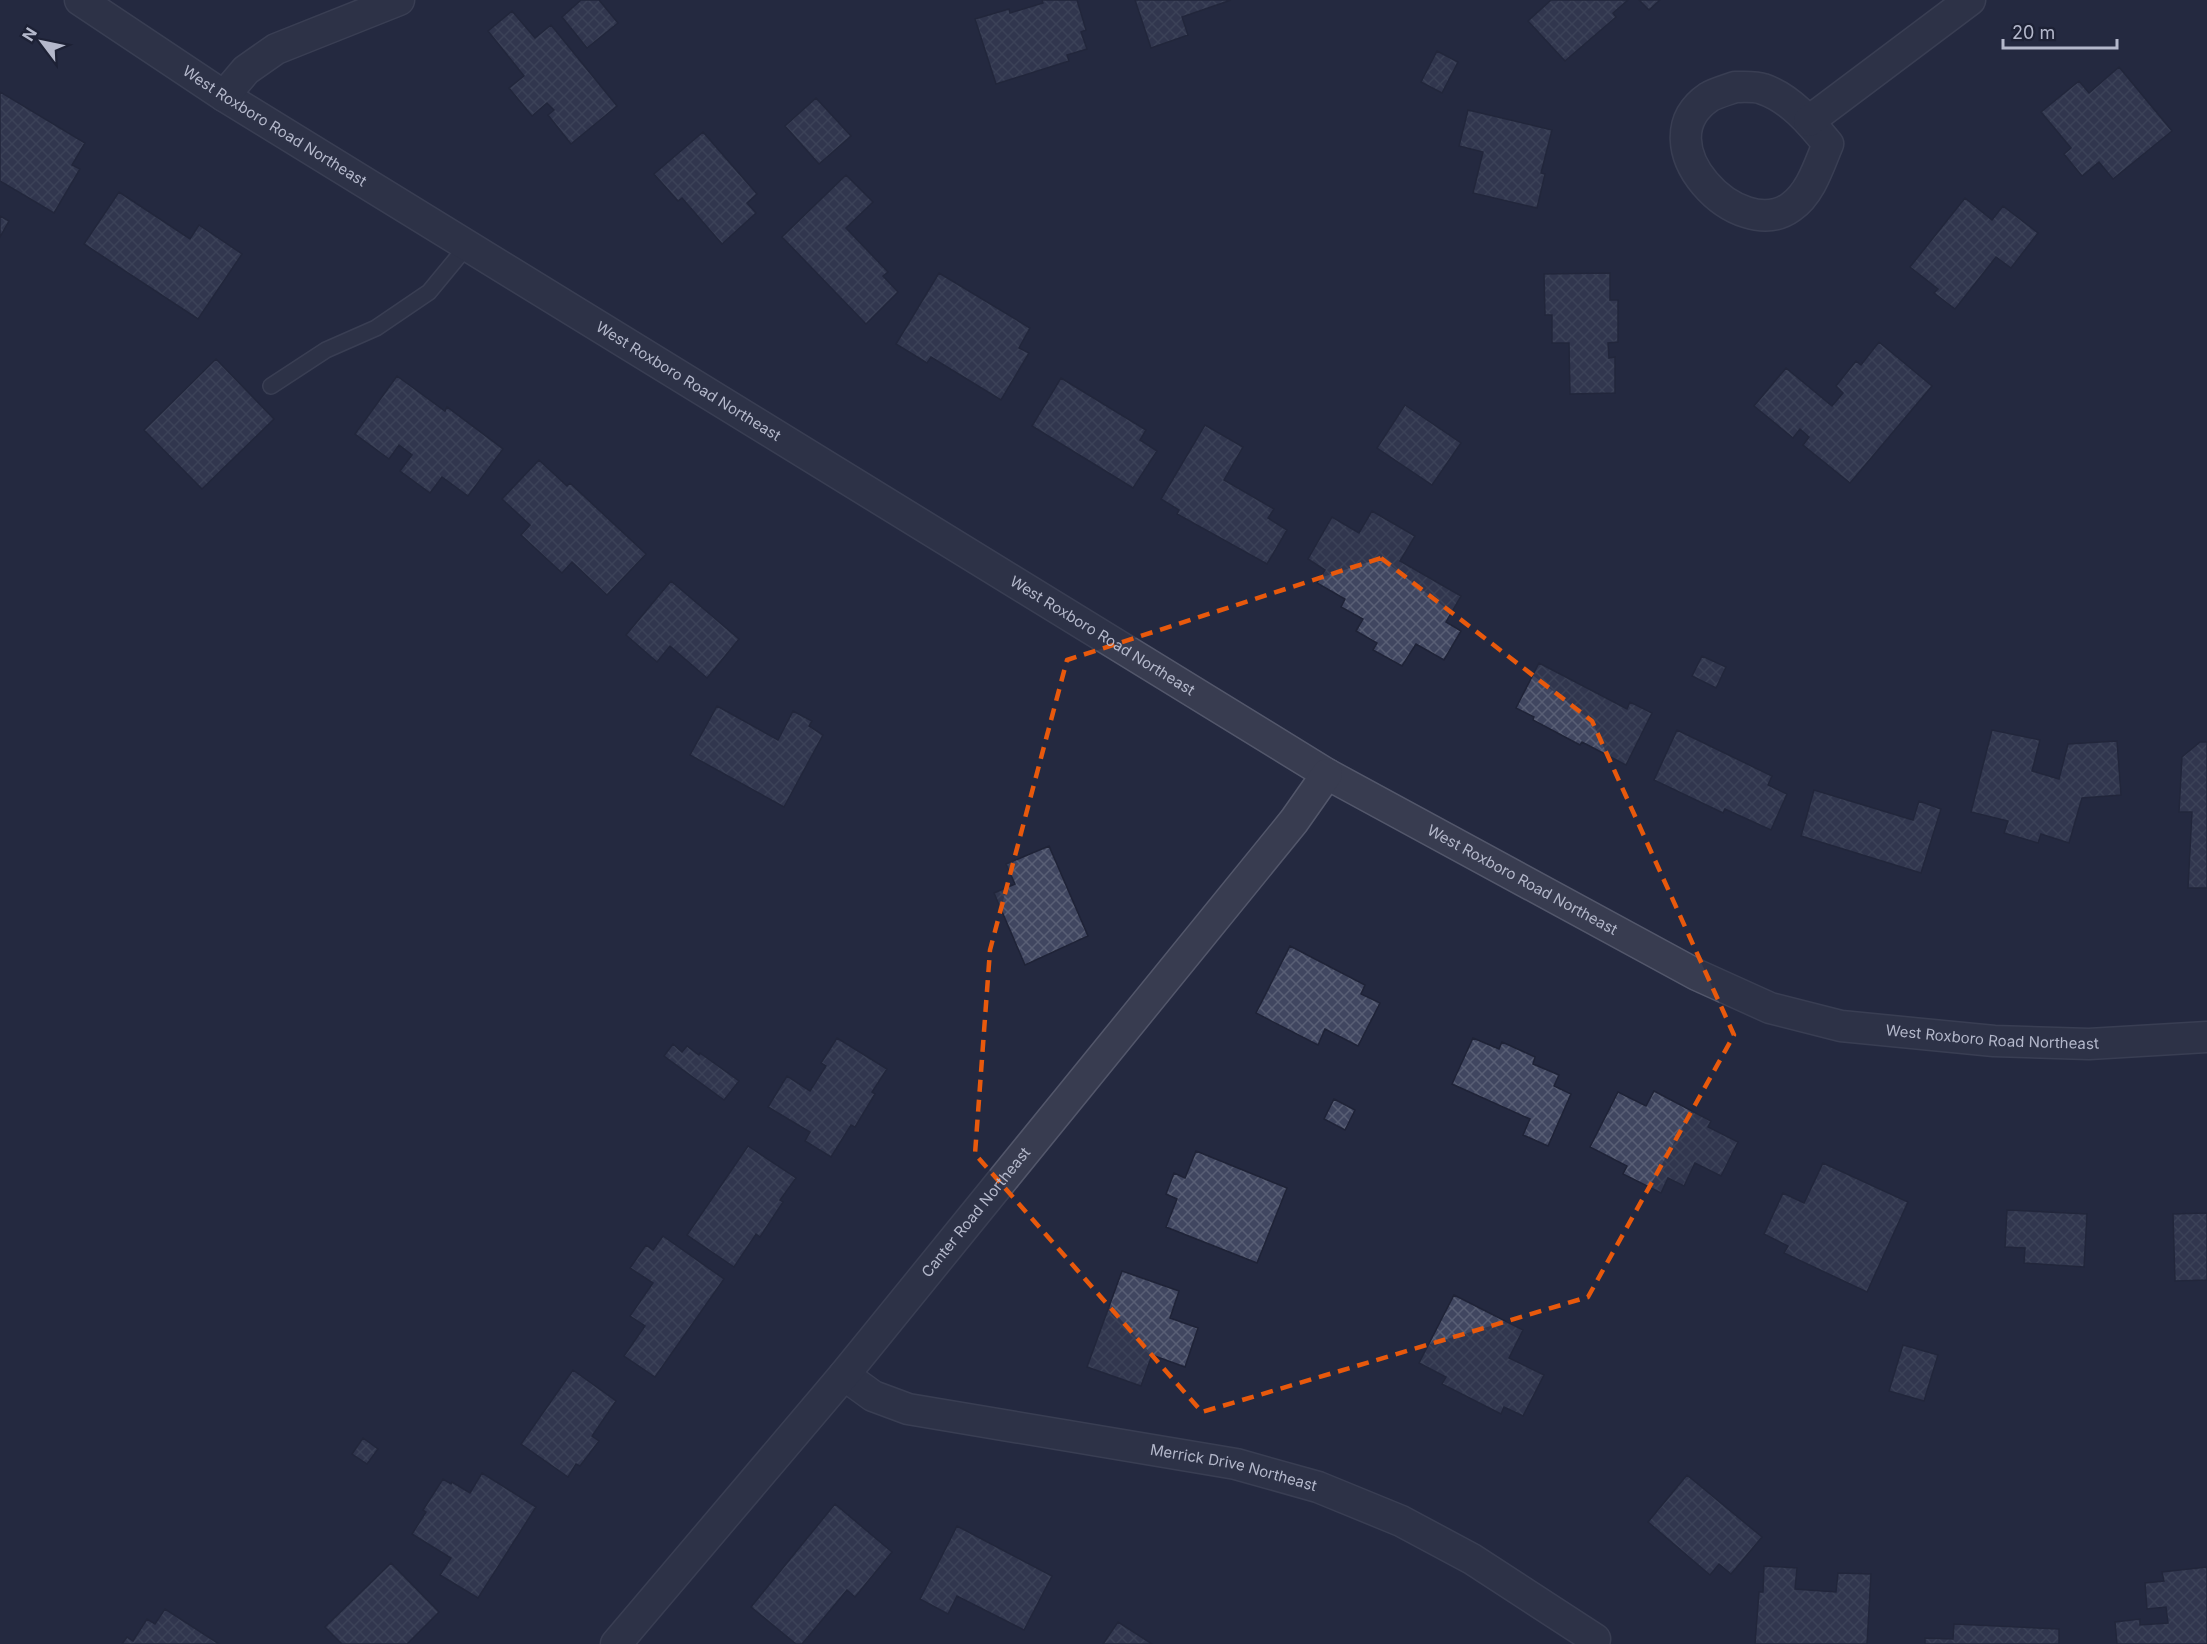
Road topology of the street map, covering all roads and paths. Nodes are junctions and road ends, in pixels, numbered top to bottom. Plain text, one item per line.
1 (80, 0) edge
2 (399, 0) edge
3 (1970, 0) edge
4 (224, 96) junction
5 (1809, 121) junction
6 (467, 246) junction
7 (271, 386) dead end
8 (1327, 774) junction
9 (2207, 1037) edge
10 (844, 1375) junction
11 (1595, 1639) dead end
12 (616, 1644) edge

1 - 4 street, West Roxboro Road Northeast
2 - 4 street
3 - 5 street
4 - 6 street, West Roxboro Road Northeast
5 - 5 street
6 - 7 lane
6 - 8 street, West Roxboro Road Northeast
8 - 9 street, West Roxboro Road Northeast
8 - 10 street, Canter Road Northeast
10 - 11 street, Merrick Drive Northeast
10 - 12 street, Canter Road Northeast

